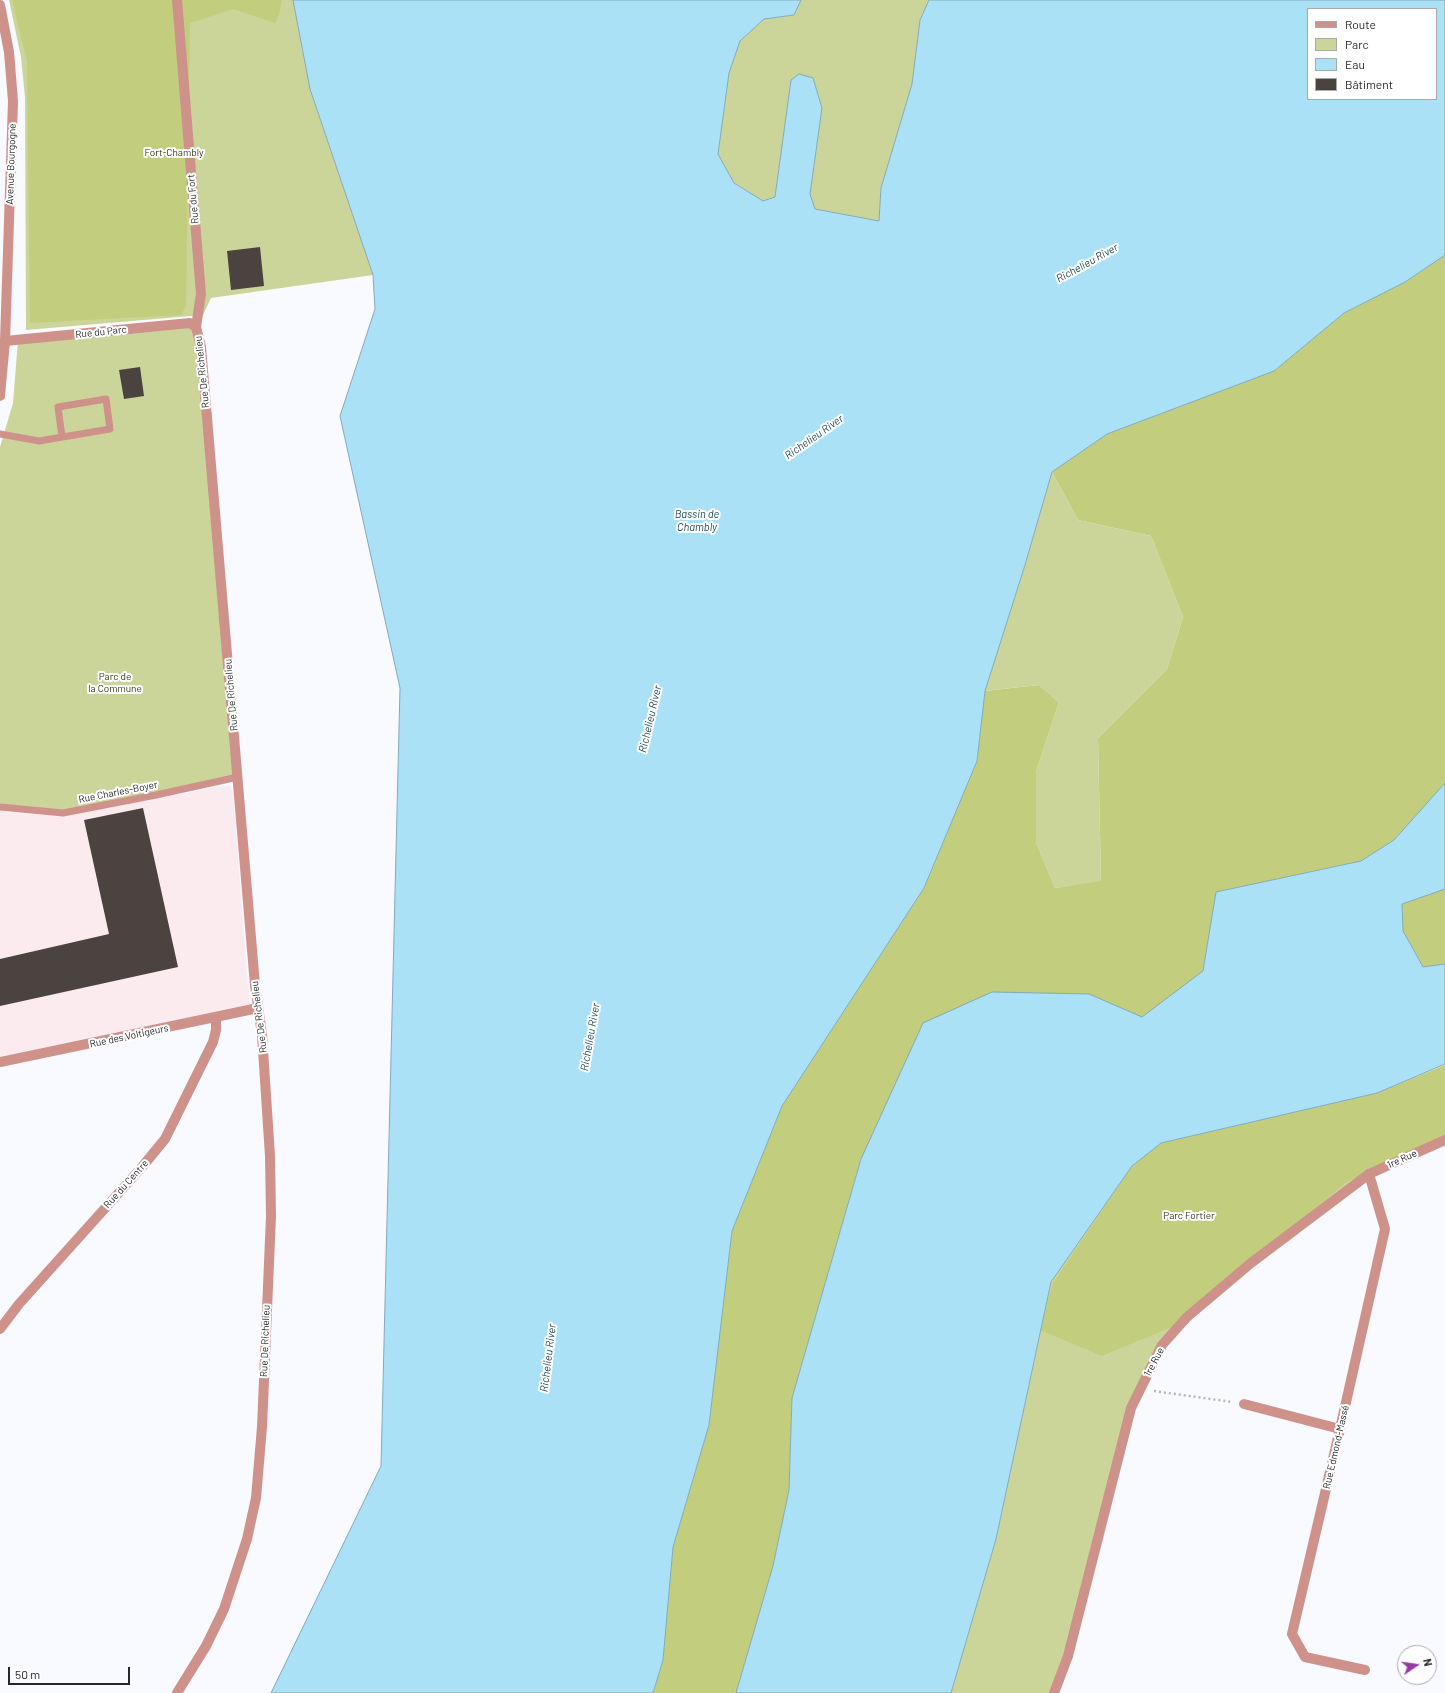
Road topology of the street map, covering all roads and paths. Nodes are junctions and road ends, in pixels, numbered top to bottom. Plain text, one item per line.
1 (177, 0) edge
2 (0, 5) edge
3 (196, 327) junction
4 (5, 341) junction
5 (0, 390) edge
6 (0, 434) edge
7 (62, 437) junction
8 (238, 777) junction
9 (0, 807) edge
10 (258, 1008) junction
11 (216, 1018) junction
12 (0, 1062) edge
13 (1445, 1140) edge
14 (1369, 1174) junction
15 (0, 1329) edge
16 (1140, 1389) junction
17 (1244, 1404) joint
18 (1340, 1429) junction
19 (1365, 1670) dead end
20 (177, 1693) edge
21 (1054, 1693) edge

1 - 3 street, Rue du Fort
2 - 4 street, Avenue Bourgogne
3 - 4 street, Rue du Parc
3 - 8 street, Rue De Richelieu
4 - 5 street, Avenue Bourgogne
6 - 7 lane
7 - 7 lane
8 - 9 lane, Rue Charles-Boyer
8 - 10 street, Rue De Richelieu
10 - 11 street, Rue des Voltigeurs
10 - 20 street, Rue De Richelieu
11 - 12 street, Rue des Voltigeurs
11 - 15 street, Rue du Centre
13 - 14 street, 1re Rue
14 - 16 street, 1re Rue
14 - 18 street, Rue Edmond-Massé
16 - 17 path
16 - 21 street, 1re Rue
17 - 18 street
18 - 19 street, Rue Edmond-Massé

